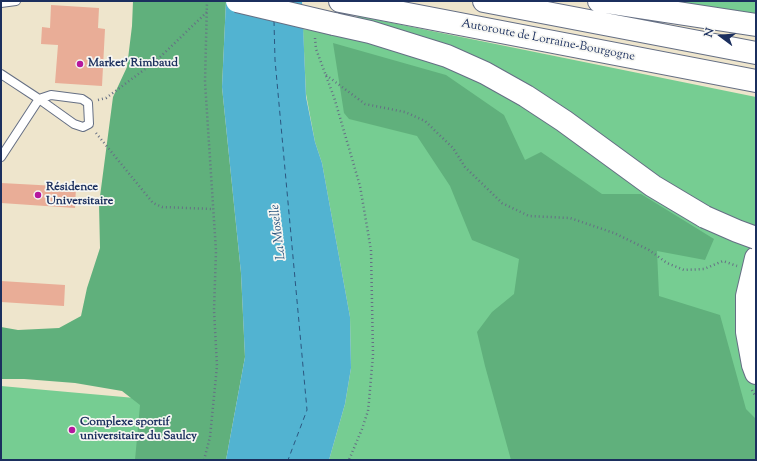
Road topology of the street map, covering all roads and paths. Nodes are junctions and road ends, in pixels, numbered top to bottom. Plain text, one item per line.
1 (16, 1) edge
2 (207, 1) edge
3 (237, 1) edge
4 (340, 1) edge
5 (484, 1) edge
6 (600, 1) edge
7 (1, 3) edge
8 (207, 12) junction
9 (756, 25) edge
10 (315, 34) dead end
11 (756, 53) edge
12 (1, 74) edge
13 (326, 75) junction
14 (756, 81) edge
15 (39, 99) junction
16 (88, 103) junction
17 (89, 124) junction
18 (1, 157) edge
19 (213, 208) junction
20 (756, 238) edge
21 (749, 263) edge
22 (756, 373) edge
23 (204, 460) edge
24 (349, 460) edge

1 - 7 lane
2 - 8 path
3 - 20 highway, bridge
4 - 14 highway, Autoroute de Lorraine-Bourgogne
5 - 11 highway
6 - 9 highway
8 - 16 path
8 - 19 path
10 - 13 path
12 - 15 lane
13 - 21 path
13 - 24 path
15 - 16 lane
15 - 17 lane
15 - 18 lane
16 - 17 lane
17 - 19 path
19 - 23 path
21 - 22 highway

